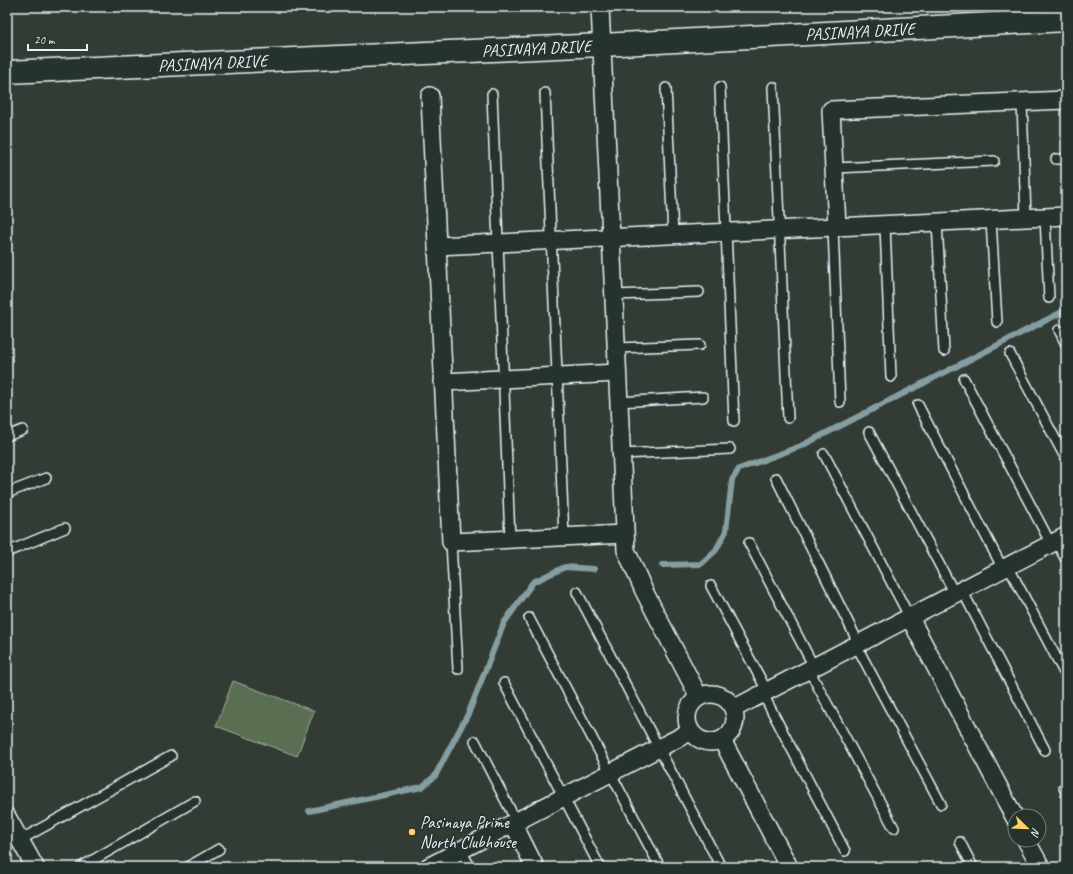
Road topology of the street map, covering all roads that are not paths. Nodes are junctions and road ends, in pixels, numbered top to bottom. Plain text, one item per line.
1 (600, 7) edge
2 (1066, 20) edge
3 (602, 45) junction
4 (7, 72) edge
5 (720, 87) dead end
6 (773, 87) dead end
7 (666, 88) dead end
8 (545, 92) dead end
9 (492, 94) dead end
10 (430, 96) dead end
11 (1066, 100) edge
12 (1022, 102) junction
13 (1066, 158) edge
14 (1056, 159) dead end
15 (994, 161) dead end
16 (834, 168) junction
17 (1066, 216) edge
18 (1045, 217) junction
19 (1026, 218) junction
20 (991, 220) junction
21 (937, 222) junction
22 (885, 225) junction
23 (835, 227) junction
24 (779, 230) junction
25 (725, 233) junction
26 (673, 235) junction
27 (611, 238) junction
28 (552, 240) junction
29 (498, 243) junction
30 (437, 246) junction
31 (699, 292) dead end
32 (614, 295) junction
33 (1049, 298) dead end
34 (997, 322) dead end
35 (1059, 330) dead end
36 (1066, 344) edge
37 (700, 345) dead end
38 (616, 348) junction
39 (944, 351) dead end
40 (1010, 354) dead end
41 (617, 373) junction
42 (556, 376) junction
43 (892, 377) dead end
44 (504, 378) junction
45 (964, 379) dead end
46 (443, 382) junction
47 (704, 397) dead end
48 (618, 402) junction
49 (840, 402) dead end
50 (918, 405) dead end
51 (788, 418) dead end
52 (734, 421) dead end
53 (23, 430) dead end
54 (869, 432) dead end
55 (7, 436) edge
56 (730, 449) dead end
57 (621, 454) junction
58 (824, 454) dead end
59 (1066, 459) edge
60 (46, 478) dead end
61 (776, 478) dead end
62 (7, 493) edge
63 (65, 528) dead end
64 (625, 534) junction
65 (564, 537) junction
66 (510, 539) junction
67 (1058, 540) edge
68 (451, 542) junction
69 (749, 543) dead end
70 (7, 552) edge
71 (1066, 560) edge
72 (1006, 568) junction
73 (711, 586) dead end
74 (577, 592) dead end
75 (958, 592) junction
76 (529, 618) dead end
77 (910, 618) junction
78 (858, 645) junction
79 (812, 668) junction
80 (458, 669) dead end
81 (1066, 676) edge
82 (504, 683) dead end
83 (765, 693) junction
84 (699, 697) junction
85 (733, 709) junction
86 (690, 732) junction
87 (722, 740) junction
88 (475, 741) dead end
89 (659, 748) junction
90 (1045, 750) dead end
91 (171, 756) dead end
92 (612, 772) junction
93 (563, 797) junction
94 (195, 801) dead end
95 (941, 804) dead end
96 (1010, 808) edge
97 (7, 817) edge
98 (514, 822) junction
99 (894, 828) dead end
100 (20, 840) junction
101 (960, 842) dead end
102 (1030, 848) edge
103 (219, 849) dead end
104 (461, 850) junction
105 (845, 851) dead end
106 (35, 867) edge
107 (81, 867) edge
108 (188, 867) edge
109 (428, 867) edge
110 (470, 867) edge
111 (535, 867) edge
112 (600, 867) edge
113 (660, 867) edge
114 (721, 867) edge
115 (789, 867) edge
116 (973, 867) edge
117 (1041, 867) edge

1 - 3 street
2 - 3 street, PASINAYA DRIVE
3 - 4 street, PASINAYA DRIVE
3 - 27 street
5 - 25 lane
6 - 24 lane
7 - 26 lane
8 - 28 lane
9 - 29 lane
10 - 30 street
11 - 12 street
12 - 16 street
12 - 19 lane
13 - 14 lane
15 - 16 lane
16 - 23 street
17 - 18 street
18 - 19 street
18 - 33 lane
19 - 20 street
20 - 21 street
20 - 34 lane
21 - 22 street
21 - 39 lane
22 - 23 street
22 - 43 lane
23 - 24 street
23 - 49 lane
24 - 25 street
24 - 51 lane
25 - 26 street
25 - 52 lane
26 - 27 street
27 - 28 street
27 - 32 street
28 - 29 street
28 - 42 lane
29 - 30 street
29 - 44 lane
30 - 46 street
31 - 32 lane
32 - 38 street
35 - 36 lane
37 - 38 lane
38 - 41 street
40 - 59 lane
41 - 42 street
41 - 48 street
42 - 44 street
42 - 65 lane
44 - 46 street
44 - 66 lane
45 - 67 lane
46 - 68 street
47 - 48 lane
48 - 57 street
50 - 72 lane
53 - 55 lane
54 - 75 lane
56 - 57 lane
57 - 64 street
58 - 77 lane
60 - 62 lane
61 - 78 lane
63 - 70 lane
64 - 65 street
64 - 84 street
65 - 66 street
66 - 68 street
67 - 71 lane
67 - 72 street
68 - 80 lane
69 - 79 lane
72 - 75 street
72 - 81 lane
73 - 83 lane
74 - 89 lane
75 - 77 street
75 - 90 lane
76 - 92 lane
77 - 78 street
77 - 96 street
78 - 79 street
78 - 95 lane
79 - 83 street
79 - 99 lane
82 - 93 lane
83 - 85 street
83 - 105 lane
84 - 85 street
84 - 86 street
85 - 87 street
86 - 87 street
86 - 89 street
87 - 115 street
88 - 98 lane
89 - 92 street
89 - 114 lane
91 - 100 lane
92 - 93 street
92 - 113 lane
93 - 98 street
93 - 112 lane
94 - 107 lane
97 - 100 street
98 - 104 street
98 - 111 street
100 - 106 street
101 - 116 lane
102 - 117 street
103 - 108 lane
104 - 109 street
104 - 110 lane

